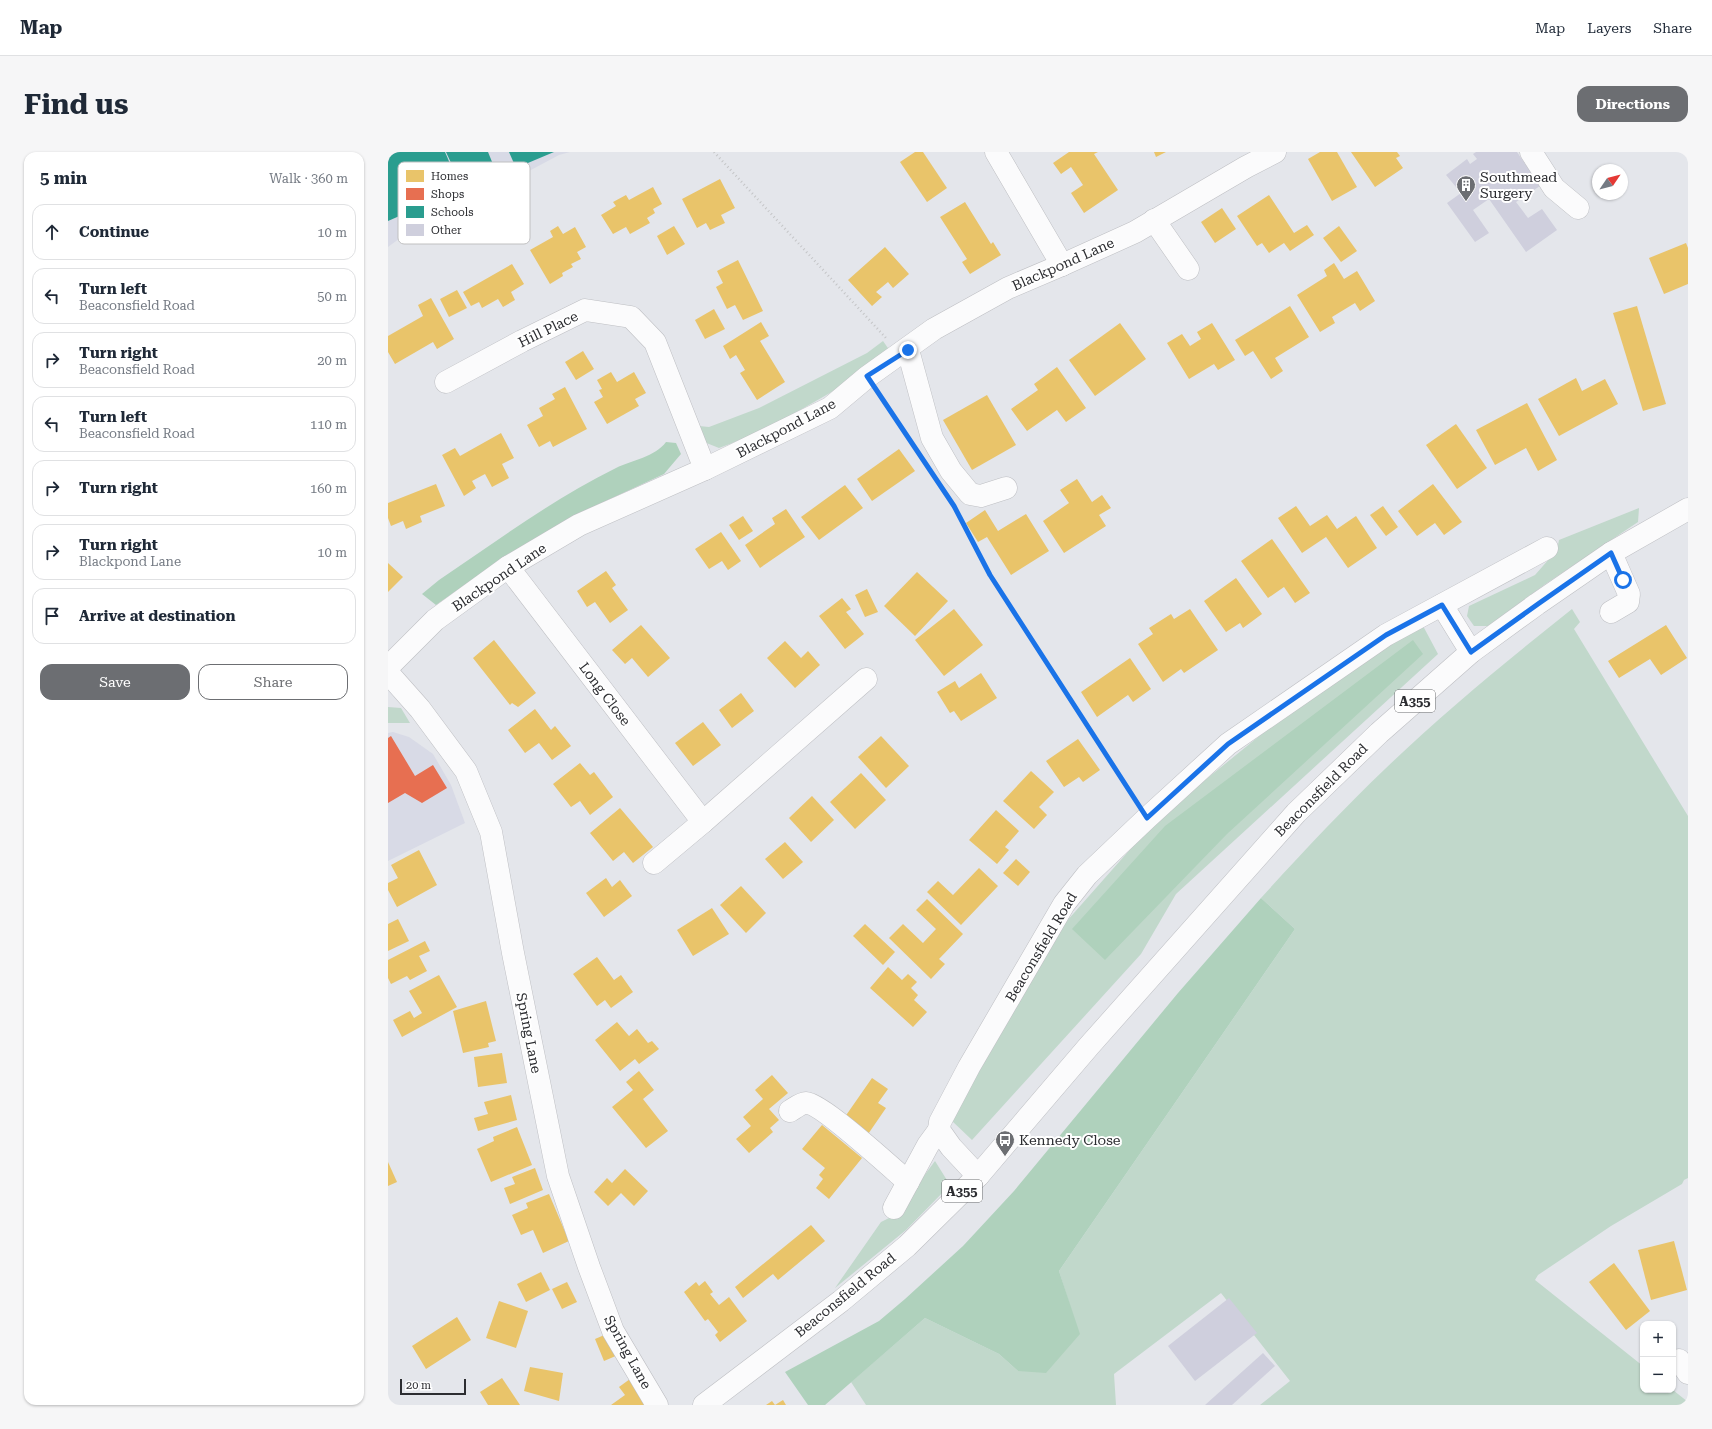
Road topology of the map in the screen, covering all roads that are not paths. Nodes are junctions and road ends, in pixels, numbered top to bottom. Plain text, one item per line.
1 (996, 152) edge
2 (1275, 152) edge
3 (1531, 152) edge
4 (1578, 208) dead end
5 (1154, 220) junction
6 (1062, 265) junction
7 (1188, 269) dead end
8 (904, 352) junction
9 (446, 382) dead end
10 (705, 469) junction
11 (1006, 488) dead end
12 (1688, 509) edge
13 (1547, 548) dead end
14 (1611, 553) junction
15 (508, 567) junction
16 (1442, 605) junction
17 (1611, 612) dead end
18 (1471, 652) junction
19 (388, 667) edge
20 (388, 673) edge
21 (866, 679) dead end
22 (703, 822) junction
23 (654, 863) dead end
24 (790, 1111) dead end
25 (939, 1130) junction
26 (978, 1176) junction
27 (908, 1182) junction
28 (894, 1208) dead end
29 (657, 1405) edge
30 (704, 1405) edge

1 - 6 street
2 - 5 street, Blackpond Lane
3 - 4 street
5 - 6 street, Blackpond Lane
5 - 7 street
6 - 8 street, Blackpond Lane
8 - 10 street, Blackpond Lane
8 - 11 street
9 - 10 street, Hill Place
10 - 15 street, Blackpond Lane
12 - 14 street, Beaconsfield Road / A355
13 - 16 street, Beaconsfield Road
14 - 17 street
14 - 18 street, Beaconsfield Road / A355
15 - 19 street, Blackpond Lane
15 - 22 street, Long Close
16 - 18 street
16 - 25 street, Beaconsfield Road
18 - 26 street, Beaconsfield Road / A355
20 - 29 street, Spring Lane
21 - 22 street
22 - 23 street
24 - 27 street
25 - 26 street
25 - 27 street, Beaconsfield Road
26 - 30 street, Beaconsfield Road / A355
27 - 28 street, Beaconsfield Road

